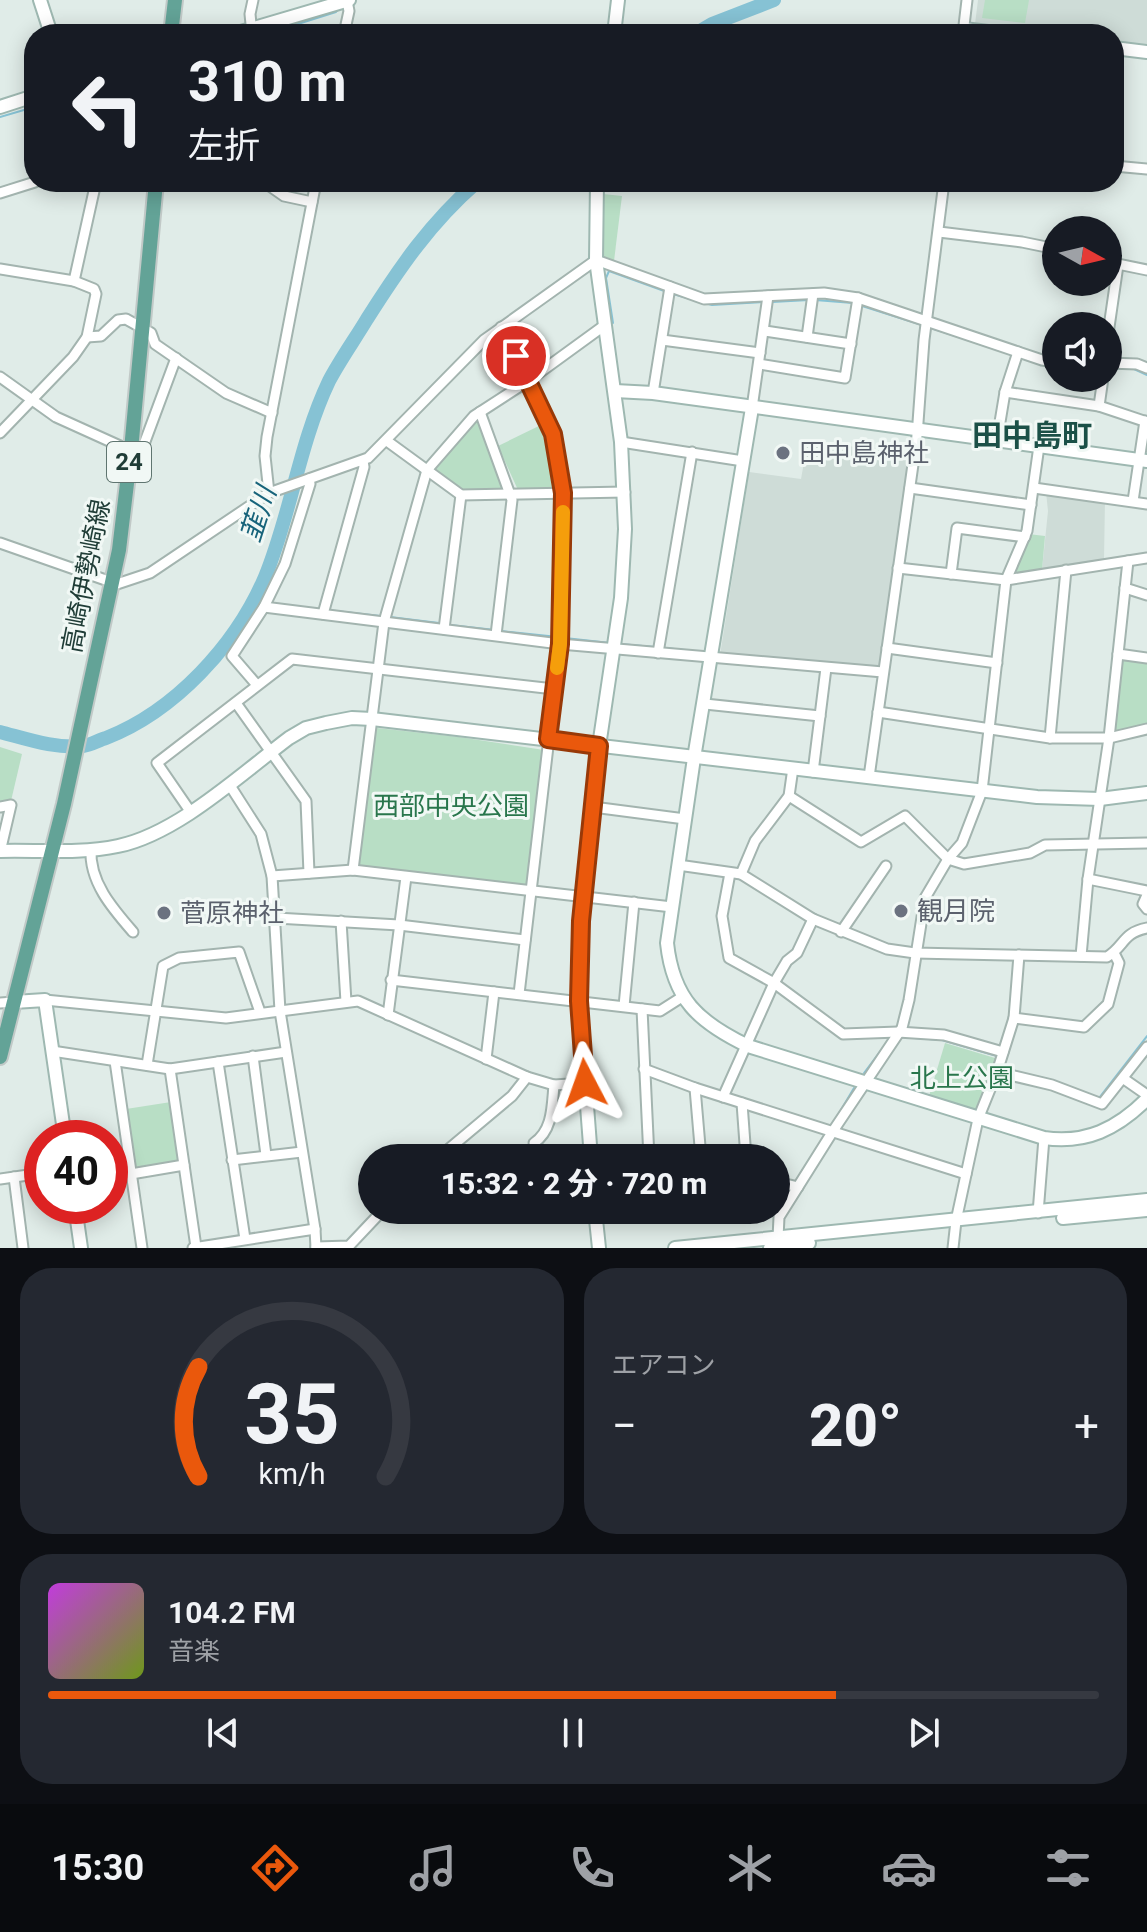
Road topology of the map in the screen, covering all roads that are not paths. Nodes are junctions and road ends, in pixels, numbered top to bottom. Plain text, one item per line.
1 (40, 0) edge
2 (175, 0) edge
3 (253, 0) edge
4 (348, 0) edge
5 (618, 0) edge
6 (967, 0) edge
7 (48, 24) edge
8 (172, 24) edge
9 (251, 24) edge
10 (274, 24) edge
11 (346, 24) edge
12 (615, 24) edge
13 (965, 24) edge
14 (1124, 49) edge
15 (1147, 52) edge
16 (24, 99) edge
17 (0, 107) edge
18 (1124, 167) edge
19 (1147, 169) edge
20 (24, 185) edge
21 (94, 192) edge
22 (155, 192) edge
23 (278, 192) edge
24 (314, 192) edge
25 (597, 192) edge
26 (943, 192) edge
27 (0, 193) edge
28 (312, 202) junction
29 (939, 232) junction
30 (1042, 246) edge
31 (596, 260) junction
32 (1122, 266) edge
33 (0, 269) edge
34 (1147, 270) edge
35 (74, 281) junction
36 (670, 287) junction
37 (813, 294) junction
38 (768, 296) junction
39 (858, 298) junction
40 (927, 321) junction
41 (605, 325) junction
42 (501, 327) junction
43 (142, 328) junction
44 (765, 331) junction
45 (87, 337) junction
46 (807, 337) junction
47 (662, 340) junction
48 (851, 344) junction
49 (1018, 352) junction
50 (760, 353) junction
51 (176, 358) junction
52 (1042, 358) edge
53 (1122, 363) edge
54 (759, 364) junction
55 (1147, 368) edge
56 (0, 377) edge
57 (528, 381) junction
58 (615, 391) junction
59 (1005, 392) junction
60 (1101, 392) edge
61 (653, 393) junction
62 (30, 399) junction
63 (1099, 406) junction
64 (752, 408) junction
65 (480, 412) junction
66 (272, 413) junction
67 (1146, 422) edge
68 (917, 430) junction
69 (0, 433) edge
70 (997, 440) junction
71 (387, 441) junction
72 (621, 442) junction
73 (1039, 446) junction
74 (131, 450) junction
75 (692, 452) junction
76 (1143, 460) edge
77 (363, 461) junction
78 (743, 461) junction
79 (427, 470) junction
80 (306, 480) junction
81 (910, 488) junction
82 (1034, 488) junction
83 (625, 492) junction
84 (269, 493) junction
85 (563, 493) junction
86 (512, 494) junction
87 (461, 495) junction
88 (1133, 501) junction
89 (1147, 504) edge
90 (1031, 505) junction
91 (1025, 537) junction
92 (0, 543) edge
93 (1147, 558) edge
94 (1128, 561) junction
95 (898, 568) junction
96 (1066, 570) junction
97 (951, 574) junction
98 (1006, 580) junction
99 (112, 583) junction
100 (1125, 588) junction
101 (1147, 595) edge
102 (264, 607) junction
103 (323, 614) junction
104 (384, 622) junction
105 (444, 629) junction
106 (496, 635) junction
107 (560, 644) junction
108 (887, 648) junction
109 (614, 649) junction
110 (658, 653) junction
111 (1118, 654) junction
112 (1147, 658) edge
113 (711, 659) junction
114 (997, 663) junction
115 (826, 668) junction
116 (378, 669) junction
117 (883, 672) junction
118 (257, 685) junction
119 (554, 689) junction
120 (236, 703) junction
121 (705, 704) junction
122 (878, 712) junction
123 (820, 716) junction
124 (372, 719) junction
125 (1147, 729) edge
126 (991, 730) junction
127 (1050, 738) junction
128 (1109, 738) junction
129 (548, 739) junction
130 (599, 746) junction
131 (271, 751) junction
132 (694, 758) junction
133 (793, 768) junction
134 (813, 772) junction
135 (869, 777) junction
136 (229, 784) junction
137 (982, 791) junction
138 (1147, 793) edge
139 (789, 796) junction
140 (1100, 799) junction
141 (0, 807) edge
142 (593, 807) junction
143 (190, 811) junction
144 (685, 819) junction
145 (1147, 843) edge
146 (1092, 845) junction
147 (53, 849) junction
148 (91, 849) junction
149 (0, 851) edge
150 (948, 859) junction
151 (678, 865) junction
152 (886, 866) dead end
153 (353, 870) junction
154 (309, 873) junction
155 (730, 873) junction
156 (741, 874) junction
157 (272, 876) junction
158 (406, 877) junction
159 (1088, 879) junction
160 (531, 890) junction
161 (1147, 893) edge
162 (583, 896) junction
163 (634, 902) junction
164 (672, 907) junction
165 (1147, 909) edge
166 (276, 918) junction
167 (813, 919) junction
168 (341, 921) junction
169 (399, 925) junction
170 (1147, 928) edge
171 (133, 932) dead end
172 (841, 932) junction
173 (525, 940) junction
174 (915, 953) junction
175 (1114, 953) junction
176 (1019, 955) junction
177 (1081, 956) junction
178 (391, 980) junction
179 (774, 983) junction
180 (494, 992) junction
181 (519, 994) junction
182 (682, 997) junction
183 (45, 1000) junction
184 (579, 1001) junction
185 (346, 1002) junction
186 (7, 1003) edge
187 (624, 1006) junction
188 (642, 1009) junction
189 (155, 1010) junction
190 (280, 1011) junction
191 (260, 1012) junction
192 (388, 1015) junction
193 (1014, 1018) junction
194 (898, 1032) junction
195 (748, 1046) junction
196 (1147, 1047) edge
197 (52, 1051) junction
198 (286, 1052) junction
199 (1003, 1052) junction
200 (253, 1056) junction
201 (0, 1057) edge
202 (486, 1059) junction
203 (115, 1061) junction
204 (218, 1062) junction
205 (147, 1065) junction
206 (170, 1069) junction
207 (644, 1069) junction
208 (997, 1072) junction
209 (527, 1077) junction
210 (1124, 1079) junction
211 (866, 1082) junction
212 (585, 1083) junction
213 (554, 1085) junction
214 (695, 1088) junction
215 (723, 1097) junction
216 (1147, 1097) edge
217 (742, 1103) junction
218 (978, 1119) junction
219 (62, 1120) edge
220 (833, 1131) junction
221 (1044, 1138) junction
222 (534, 1143) dead end
223 (455, 1144) edge
224 (590, 1144) edge
225 (648, 1144) edge
226 (700, 1144) edge
227 (745, 1144) edge
228 (302, 1152) junction
229 (266, 1155) junction
230 (232, 1160) junction
231 (184, 1165) junction
232 (131, 1174) junction
233 (966, 1174) junction
234 (24, 1176) edge
235 (14, 1177) junction
236 (0, 1179) edge
237 (790, 1185) edge
238 (798, 1187) junction
239 (1147, 1200) edge
240 (1147, 1210) edge
241 (1038, 1213) junction
242 (78, 1224) edge
243 (370, 1224) edge
244 (596, 1224) edge
245 (956, 1225) junction
246 (315, 1229) junction
247 (245, 1239) junction
248 (776, 1245) edge
249 (316, 1247) edge
250 (955, 1247) edge
251 (23, 1248) edge
252 (81, 1248) edge
253 (142, 1248) edge
254 (195, 1248) edge
255 (599, 1248) edge
256 (675, 1248) edge

1 - 7 street
2 - 8 main road
3 - 9 street
4 - 10 street
4 - 11 street
5 - 12 street
6 - 13 street
14 - 15 street
16 - 17 street
18 - 19 street
20 - 27 street
21 - 35 street
22 - 43 main road, 高崎伊勢崎線 / 24
23 - 28 street
24 - 28 street
25 - 31 street
26 - 29 street
28 - 66 street
29 - 30 street
29 - 40 street
31 - 36 street
31 - 41 street
31 - 42 street
32 - 34 street
33 - 35 street
35 - 45 street
36 - 38 street
36 - 47 street
37 - 38 street
37 - 39 street
37 - 46 street
38 - 44 street
39 - 40 street
39 - 48 street
40 - 49 street
40 - 68 street
41 - 57 street
41 - 58 street
42 - 57 street
42 - 71 street
43 - 45 street
43 - 51 street
43 - 74 main road, 高崎伊勢崎線 / 24
44 - 46 street
44 - 50 street
45 - 62 street
46 - 48 street
47 - 50 street
47 - 61 street
48 - 54 street
49 - 52 street
49 - 59 street
50 - 54 street
51 - 66 street
51 - 74 street
53 - 55 street
54 - 64 street
56 - 62 street
57 - 65 street
57 - 85 street
58 - 61 street
58 - 72 street
59 - 63 street
59 - 70 street
60 - 63 street
61 - 64 street
62 - 69 street
62 - 74 street
63 - 67 street
64 - 68 street
64 - 78 street
65 - 79 street
65 - 86 street
66 - 84 street
67 - 76 street
68 - 70 street
68 - 81 street
70 - 73 street
71 - 77 street
71 - 79 street
72 - 75 street
72 - 83 street
73 - 76 street
73 - 82 street
74 - 99 main road, 高崎伊勢崎線 / 24
75 - 78 street
75 - 110 street
76 - 88 street
77 - 80 street
77 - 103 street
78 - 113 street
79 - 87 street
79 - 104 street
80 - 84 street
80 - 102 street
81 - 90 street
81 - 95 street
82 - 88 street
82 - 90 street
83 - 85 street
83 - 109 street
84 - 99 street
85 - 86 street
85 - 107 street
86 - 87 street
86 - 106 street
87 - 105 street
88 - 89 street
90 - 91 street
91 - 97 street
91 - 98 street
92 - 99 street
93 - 94 street
94 - 96 street
94 - 100 street
95 - 97 street
95 - 108 street
96 - 98 street
96 - 127 street
97 - 98 street
98 - 114 street
99 - 147 main road, 高崎伊勢崎線 / 24
100 - 101 street
100 - 111 street
102 - 103 street
102 - 118 street
103 - 104 street
104 - 105 street
104 - 116 street
105 - 106 street
106 - 107 street
107 - 109 street
107 - 119 street
108 - 114 street
108 - 117 street
109 - 110 street
109 - 130 street
110 - 113 street
111 - 112 street
111 - 128 street
113 - 115 street
113 - 121 street
114 - 126 street
115 - 117 street
115 - 123 street
116 - 118 street
116 - 119 street
116 - 124 street
117 - 122 street
118 - 120 street
119 - 129 street
120 - 131 street
120 - 143 street
121 - 123 street
121 - 132 street
122 - 126 street
122 - 135 street
123 - 134 street
124 - 129 street
124 - 131 street
124 - 153 street
125 - 128 street
126 - 127 street
126 - 137 street
127 - 128 street
128 - 140 street
129 - 130 street
129 - 160 street
130 - 132 street
130 - 142 street
131 - 136 street
131 - 154 street
132 - 133 street
132 - 144 street
133 - 134 street
133 - 139 street
134 - 135 street
135 - 137 street
136 - 143 street
136 - 157 street
137 - 140 street
137 - 150 street
138 - 140 street
139 - 150 street
139 - 156 street
140 - 146 street
141 - 149 street
142 - 144 street
142 - 162 street
143 - 148 street
144 - 151 street
145 - 146 street
146 - 150 street
146 - 159 street
147 - 148 street
147 - 149 street
147 - 186 main road, 高崎伊勢崎線 / 24
148 - 171 street
150 - 174 street
151 - 155 street
151 - 164 street
152 - 172 street
153 - 154 street
153 - 158 street
154 - 157 street
155 - 156 street
155 - 179 street
156 - 167 street
157 - 166 street
158 - 160 street
158 - 169 street
159 - 161 street
159 - 177 street
160 - 162 street
160 - 173 street
161 - 165 street
162 - 163 street
162 - 184 street
163 - 164 street
163 - 187 street
164 - 182 street
166 - 168 street
166 - 190 street
167 - 172 street
167 - 179 street
168 - 169 street
168 - 185 street
169 - 173 street
169 - 178 street
170 - 175 street
172 - 174 street
173 - 181 street
174 - 176 street
174 - 194 street
175 - 177 street
175 - 193 street
176 - 177 street
176 - 193 street
178 - 180 street
178 - 192 street
179 - 194 street
179 - 195 street
180 - 181 street
180 - 202 street
181 - 184 street
182 - 188 street
182 - 195 street
183 - 186 street
183 - 189 street
183 - 197 street
184 - 187 street
184 - 212 street
185 - 190 street
185 - 192 street
186 - 201 main road, 高崎伊勢崎線 / 24
187 - 188 street
188 - 207 street
189 - 191 street
189 - 191 street
189 - 205 street
190 - 191 street
190 - 198 street
192 - 202 street
193 - 199 street
194 - 199 street
194 - 211 street
195 - 211 street
195 - 215 street
196 - 210 street
197 - 203 street
197 - 219 street
198 - 200 street
198 - 228 street
199 - 208 street
200 - 204 street
200 - 229 street
202 - 209 street
203 - 205 street
203 - 232 street
204 - 206 street
204 - 230 street
205 - 206 street
206 - 231 street
207 - 214 street
207 - 225 street
208 - 210 street
208 - 218 street
209 - 213 street
209 - 223 street
210 - 216 street
211 - 218 street
211 - 220 street
212 - 213 street
212 - 224 street
213 - 222 street
214 - 215 street
214 - 226 street
215 - 217 street
216 - 221 street
217 - 220 street
217 - 227 street
218 - 221 street
218 - 233 street
220 - 233 street
220 - 238 street
221 - 241 street
228 - 229 street
228 - 246 street
229 - 230 street
230 - 247 street
231 - 232 street
231 - 254 street
232 - 253 street
233 - 245 street
234 - 235 street
235 - 236 street
235 - 251 street
237 - 238 street
238 - 248 street
239 - 241 street
240 - 245 street
241 - 245 street
242 - 252 street
243 - 249 street
244 - 255 street
245 - 248 street
245 - 250 street
246 - 247 street
246 - 249 street
247 - 254 street
248 - 256 street

